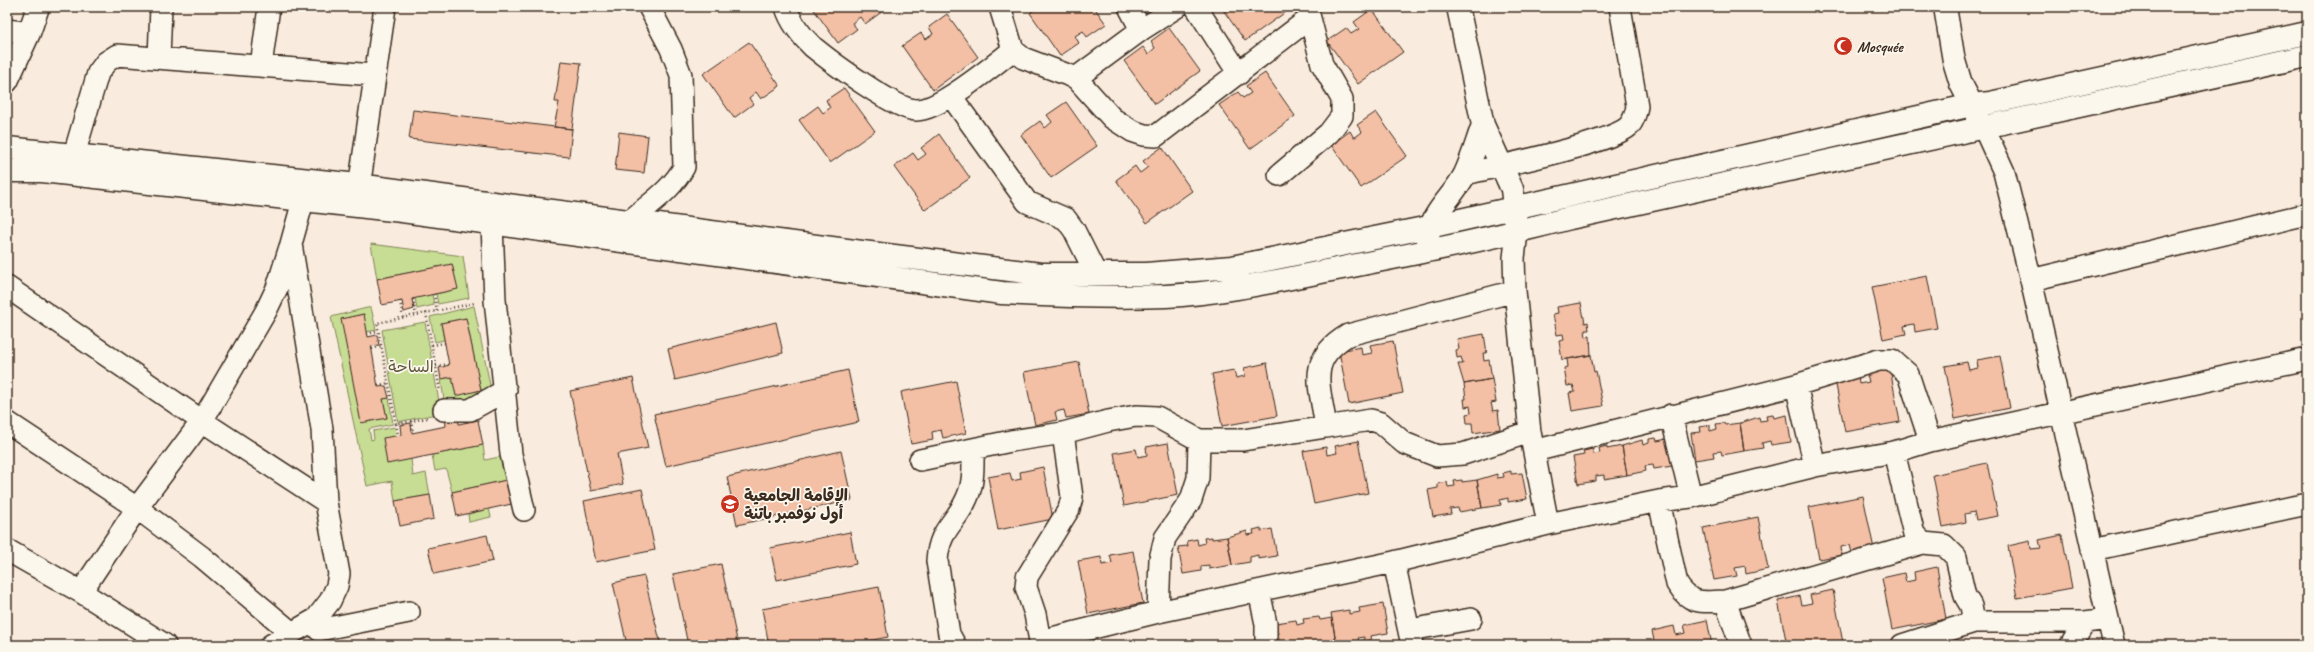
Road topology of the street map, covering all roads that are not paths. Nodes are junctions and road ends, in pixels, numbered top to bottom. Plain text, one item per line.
1 (38, 7) edge
2 (161, 7) edge
3 (270, 7) edge
4 (385, 7) edge
5 (649, 7) edge
6 (786, 7) edge
7 (1000, 7) edge
8 (1129, 7) edge
9 (1177, 7) edge
10 (1196, 7) edge
11 (1458, 7) edge
12 (1620, 7) edge
13 (1945, 7) edge
14 (1309, 13) edge
15 (7, 30) edge
16 (1141, 30) junction
17 (2307, 32) edge
18 (29, 33) junction
19 (1014, 50) junction
20 (2307, 56) edge
21 (158, 58) junction
22 (261, 66) junction
23 (1239, 74) junction
24 (374, 75) junction
25 (1076, 78) junction
26 (7, 81) edge
27 (951, 96) junction
28 (1972, 105) junction
29 (1483, 125) junction
30 (1984, 128) junction
31 (7, 148) edge
32 (74, 155) junction
33 (1502, 166) junction
34 (7, 171) edge
35 (1279, 174) dead end
36 (1464, 174) junction
37 (358, 185) junction
38 (303, 201) junction
39 (357, 206) junction
40 (1516, 206) junction
41 (2307, 214) edge
42 (630, 221) junction
43 (492, 224) junction
44 (1429, 227) junction
45 (1517, 232) junction
46 (291, 244) junction
47 (1426, 251) junction
48 (1096, 274) junction
49 (2032, 280) junction
50 (7, 288) edge
51 (1515, 291) junction
52 (2307, 359) edge
53 (1796, 385) junction
54 (506, 390) junction
55 (444, 410) road end
56 (2063, 414) junction
57 (1671, 415) junction
58 (202, 421) junction
59 (7, 422) edge
60 (1326, 426) junction
61 (1063, 433) junction
62 (1199, 440) junction
63 (1532, 442) junction
64 (1930, 442) junction
65 (973, 449) junction
66 (1894, 452) junction
67 (920, 460) dead end
68 (1815, 466) junction
69 (1691, 497) junction
70 (1659, 501) junction
71 (326, 502) junction
72 (2307, 504) edge
73 (137, 508) junction
74 (524, 510) dead end
75 (1548, 524) junction
76 (1923, 543) junction
77 (7, 550) edge
78 (2092, 550) junction
79 (1394, 562) junction
80 (1259, 591) junction
81 (81, 592) junction
82 (1725, 600) junction
83 (409, 612) dead end
84 (1158, 612) junction
85 (1471, 619) dead end
86 (2108, 619) junction
87 (1974, 622) junction
88 (2085, 622) junction
89 (320, 631) edge
90 (292, 633) junction
91 (1411, 638) edge
92 (1034, 643) edge
93 (165, 645) edge
94 (271, 645) edge
95 (955, 645) edge
96 (1266, 645) edge
97 (1741, 645) edge
98 (1902, 645) edge
99 (2071, 645) edge
100 (2114, 645) edge

1 - 18 main road
2 - 21 street
3 - 22 street
4 - 24 street
5 - 42 street
6 - 27 street
7 - 19 street
8 - 16 street
9 - 16 street
10 - 23 street
11 - 29 main road
12 - 33 street
13 - 28 main road
14 - 23 street
14 - 35 street
15 - 18 street
16 - 25 street
17 - 28 main road
18 - 26 main road
19 - 25 street
19 - 27 street
20 - 30 main road
21 - 22 street
21 - 32 street
22 - 24 street
23 - 25 street
24 - 37 street
27 - 48 street
28 - 30 main road
28 - 40 main road
29 - 33 main road
29 - 36 main road
30 - 45 main road
30 - 49 street
31 - 32 main road
32 - 37 main road
33 - 36 street
33 - 40 main road
34 - 38 main road
36 - 44 main road
37 - 39 street
37 - 42 main road
38 - 39 main road
38 - 46 street
39 - 43 main road
40 - 44 main road
40 - 45 main road
41 - 49 street
42 - 48 main road
43 - 47 main road
43 - 54 street
44 - 47 main road
44 - 48 main road
45 - 47 main road
45 - 51 street
46 - 58 street
46 - 71 street
49 - 56 street
50 - 58 street
51 - 60 street
51 - 63 street
52 - 56 street
53 - 57 street
53 - 64 street
53 - 68 street
54 - 55 street
54 - 74 street
56 - 64 street
56 - 78 street
57 - 63 street
57 - 69 street
58 - 71 street
58 - 73 street
59 - 73 street
60 - 62 street
60 - 63 street
61 - 62 street
61 - 65 street
61 - 92 street
62 - 84 street
63 - 75 street
64 - 66 street
65 - 67 street
65 - 95 street
66 - 68 street
66 - 76 street
68 - 69 street
69 - 70 street
70 - 75 street
70 - 82 street
71 - 89 street
72 - 78 street
73 - 81 street
73 - 90 street
75 - 79 street
76 - 82 street
76 - 87 street
77 - 81 street
78 - 86 street
79 - 80 street
79 - 91 street
80 - 84 street
80 - 96 street
81 - 93 street
82 - 97 street
83 - 89 street
84 - 92 street
85 - 91 street
86 - 88 street
86 - 100 street
87 - 88 street
87 - 98 street
88 - 99 street
89 - 90 street
90 - 94 street

